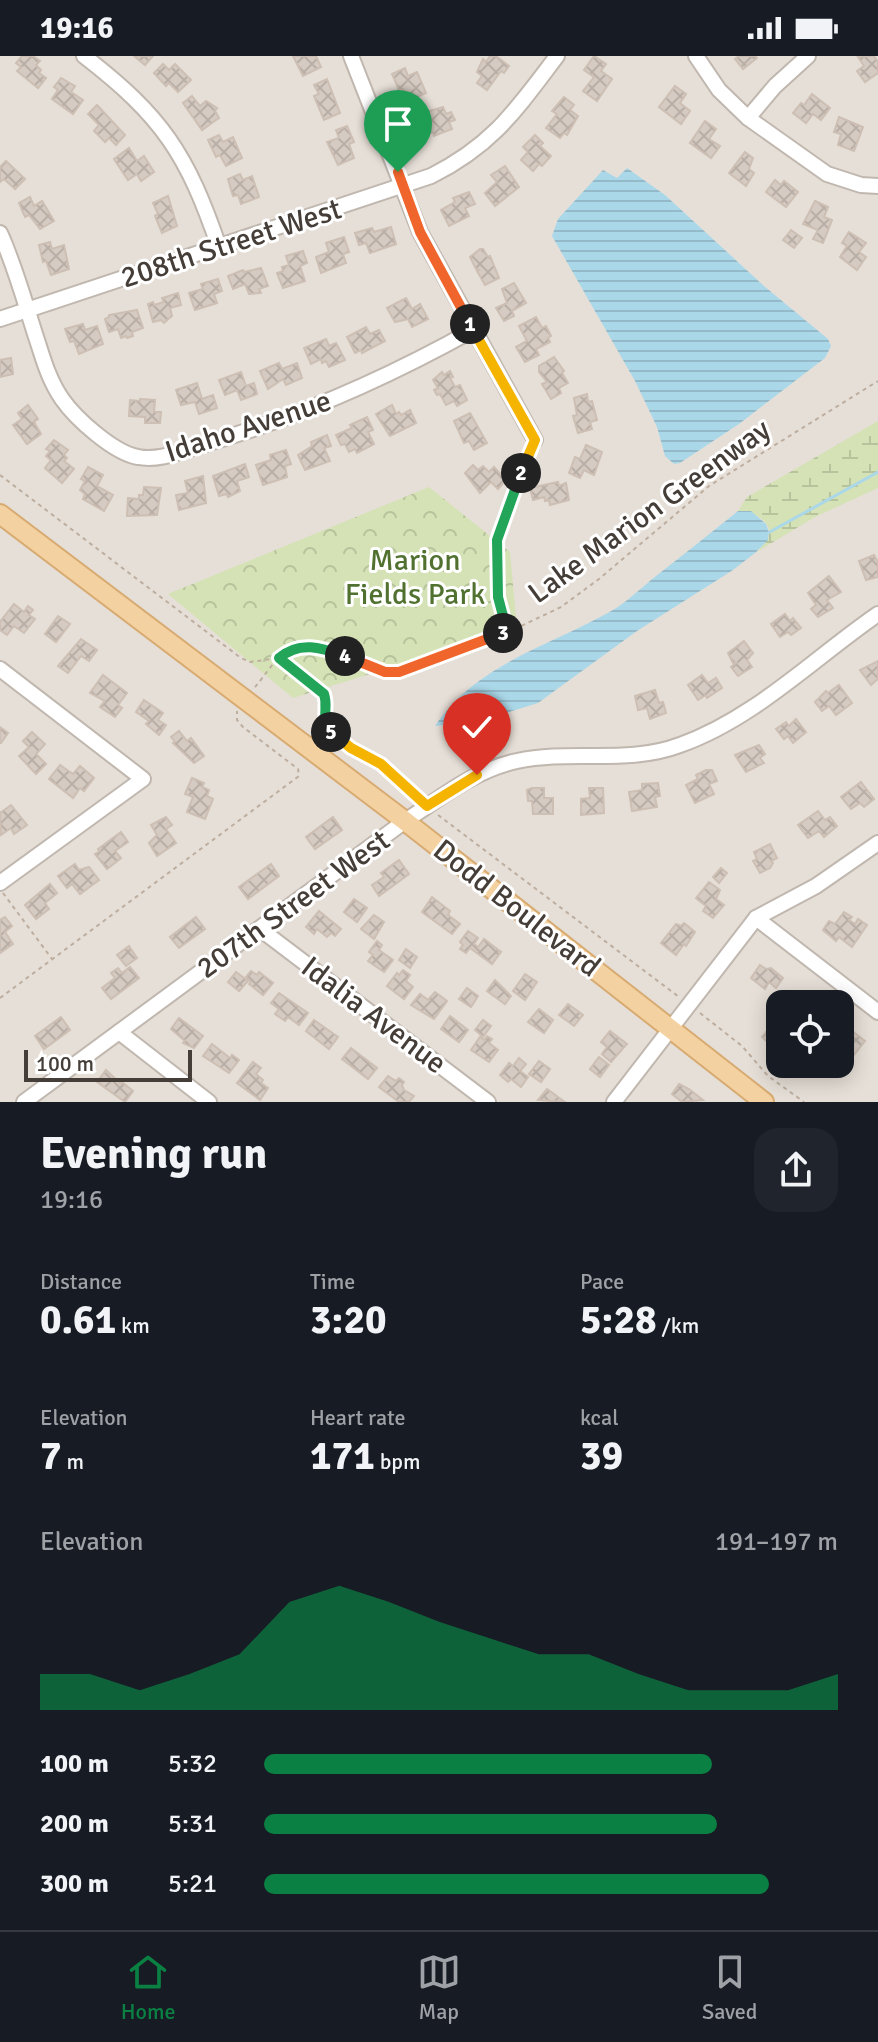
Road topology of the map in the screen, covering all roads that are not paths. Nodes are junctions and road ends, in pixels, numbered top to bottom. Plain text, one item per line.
1 (84, 56) edge
2 (351, 56) edge
3 (557, 56) edge
4 (696, 56) edge
5 (808, 56) edge
6 (748, 118) junction
7 (878, 186) edge
8 (402, 187) junction
9 (0, 233) edge
10 (219, 247) junction
11 (27, 311) junction
12 (0, 319) edge
13 (473, 330) junction
14 (535, 440) road end
15 (0, 514) edge
16 (878, 614) edge
17 (0, 669) edge
18 (405, 821) junction
19 (878, 843) edge
20 (0, 886) edge
21 (756, 918) junction
22 (260, 929) junction
23 (878, 1012) edge
24 (671, 1027) junction
25 (119, 1032) junction
26 (24, 1102) edge
27 (209, 1102) edge
28 (488, 1102) edge
29 (614, 1102) edge
30 (764, 1102) edge

1 - 10 street
2 - 8 street
3 - 8 street, 208th Street West
4 - 6 street
5 - 6 street
6 - 7 street
8 - 10 street, 208th Street West
8 - 13 street
9 - 11 street, Idaho Avenue
10 - 11 street, 208th Street West
11 - 12 street, 208th Street West
11 - 13 street, Idaho Avenue
13 - 14 street
15 - 18 main road, Dodd Boulevard
16 - 18 street, 207th Street West
17 - 20 street
18 - 22 street, 207th Street West
18 - 24 main road, Dodd Boulevard
19 - 21 street
21 - 23 street
21 - 24 street
22 - 25 street, 207th Street West
22 - 28 street, Idalia Avenue
24 - 29 street
24 - 30 main road, Dodd Boulevard
25 - 26 street, 207th Street West
25 - 27 street

